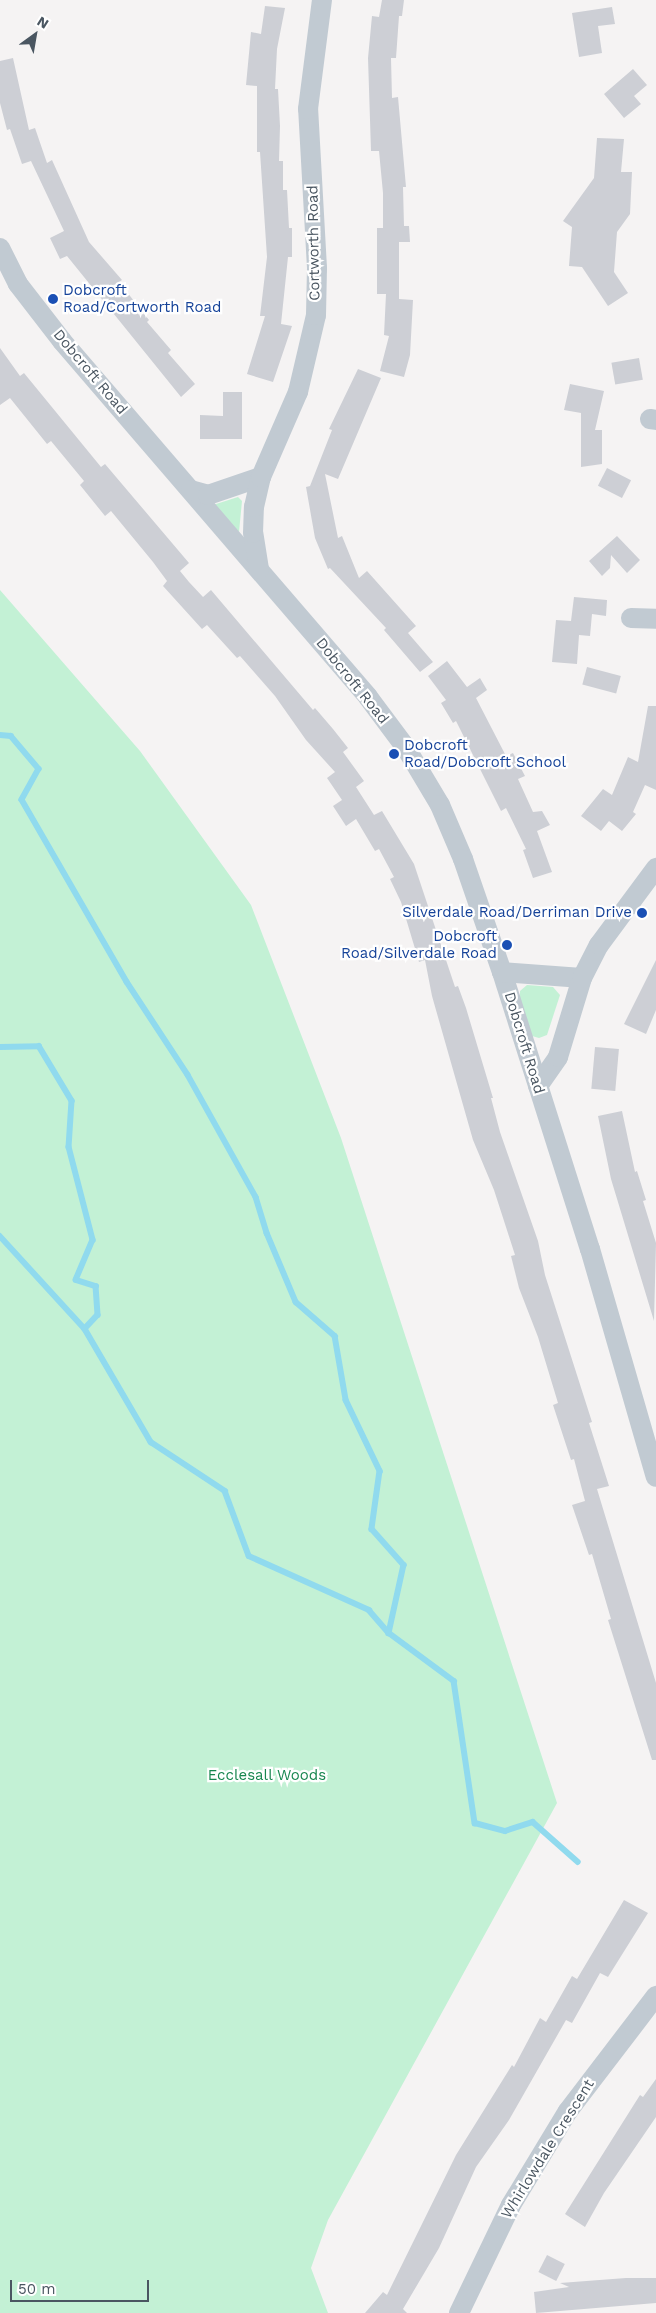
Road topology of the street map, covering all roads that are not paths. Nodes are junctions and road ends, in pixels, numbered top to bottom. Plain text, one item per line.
1 (322, 0) edge
2 (0, 248) edge
3 (261, 477) junction
4 (191, 490) junction
5 (260, 571) junction
6 (632, 618) dead end
7 (656, 619) edge
8 (656, 868) edge
9 (502, 972) junction
10 (582, 978) junction
11 (538, 1086) junction
12 (656, 1477) edge
13 (656, 1996) edge
14 (458, 2313) edge

1 - 3 street, Cortworth Road
2 - 4 street, Dobcroft Road
3 - 4 street
3 - 5 street, Cortworth Road
4 - 5 street, Dobcroft Road
5 - 9 street, Dobcroft Road
6 - 7 street
8 - 10 street
9 - 10 street
9 - 11 street, Dobcroft Road
10 - 11 street
11 - 12 street, Dobcroft Road
13 - 14 street, Whirlowdale Crescent

